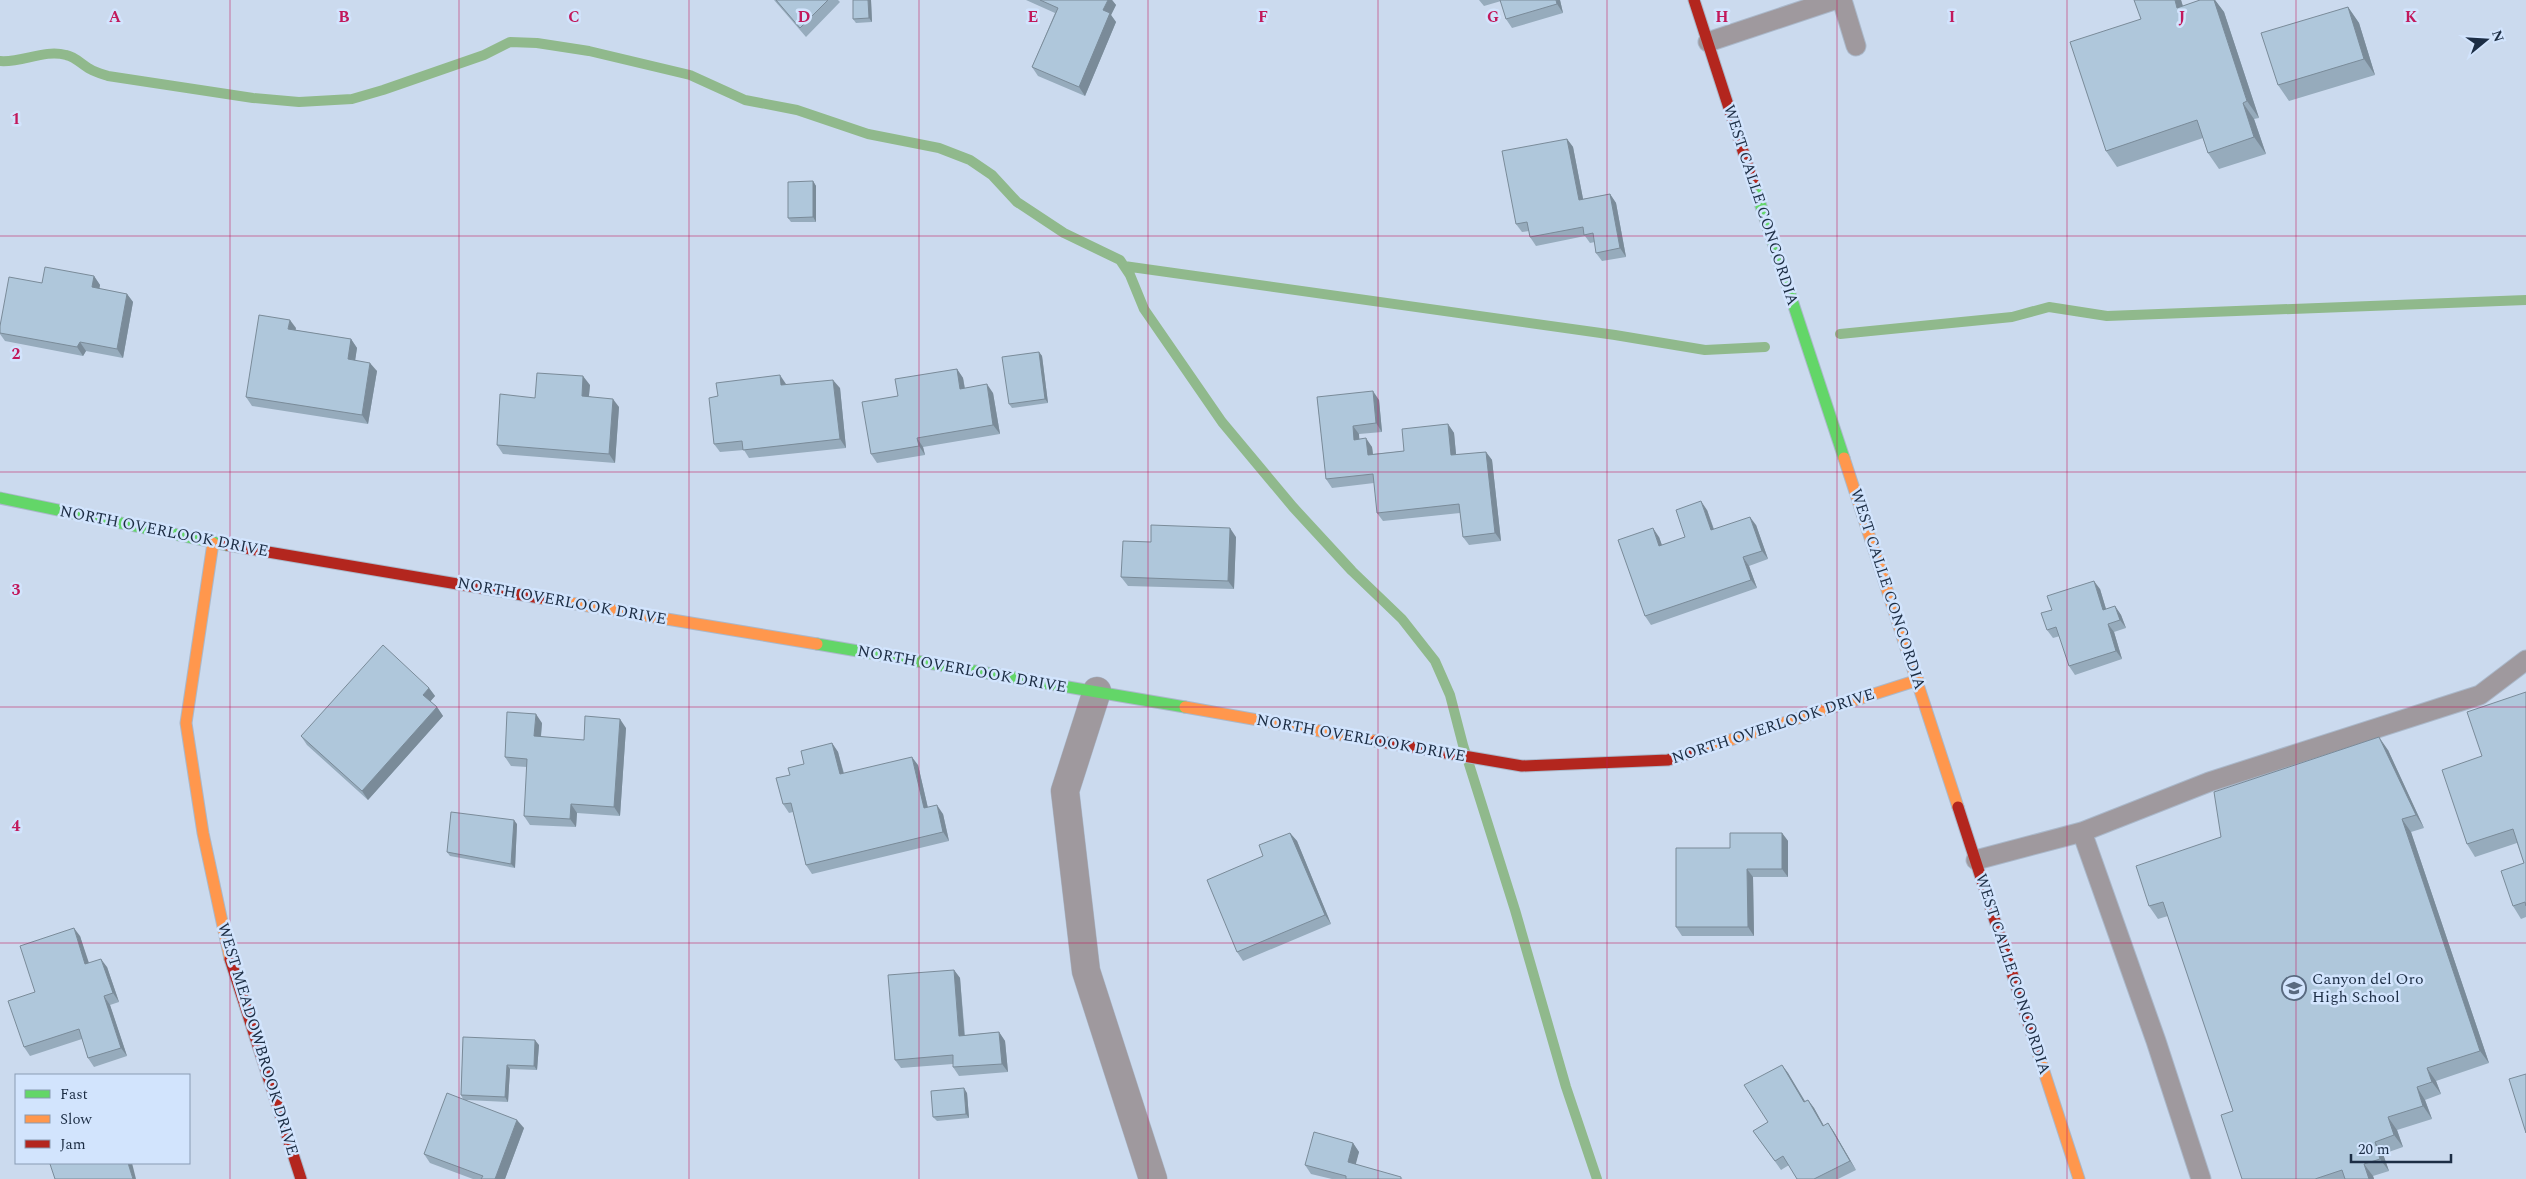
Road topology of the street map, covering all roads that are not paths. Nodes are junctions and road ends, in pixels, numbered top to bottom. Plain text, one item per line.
1 (1694, 0) edge
2 (1834, 0) edge
3 (1842, 0) edge
4 (1708, 42) junction
5 (1856, 46) dead end
6 (0, 498) edge
7 (213, 543) junction
8 (2526, 660) edge
9 (1918, 680) junction
10 (1097, 692) junction
11 (2082, 832) junction
12 (1976, 860) junction
13 (301, 1179) edge
14 (1153, 1179) edge
15 (2079, 1179) edge
16 (2201, 1179) edge

1 - 4 street, WEST CALLE CONCORDIA
2 - 4 lane
3 - 5 lane
4 - 9 street, WEST CALLE CONCORDIA
6 - 7 street, NORTH OVERLOOK DRIVE
7 - 10 street, NORTH OVERLOOK DRIVE
7 - 13 street, WEST MEADOWBROOK DRIVE
8 - 11 lane
9 - 10 street, NORTH OVERLOOK DRIVE
9 - 12 street, WEST CALLE CONCORDIA
10 - 14 street
11 - 12 lane
11 - 16 lane
12 - 15 street, WEST CALLE CONCORDIA

